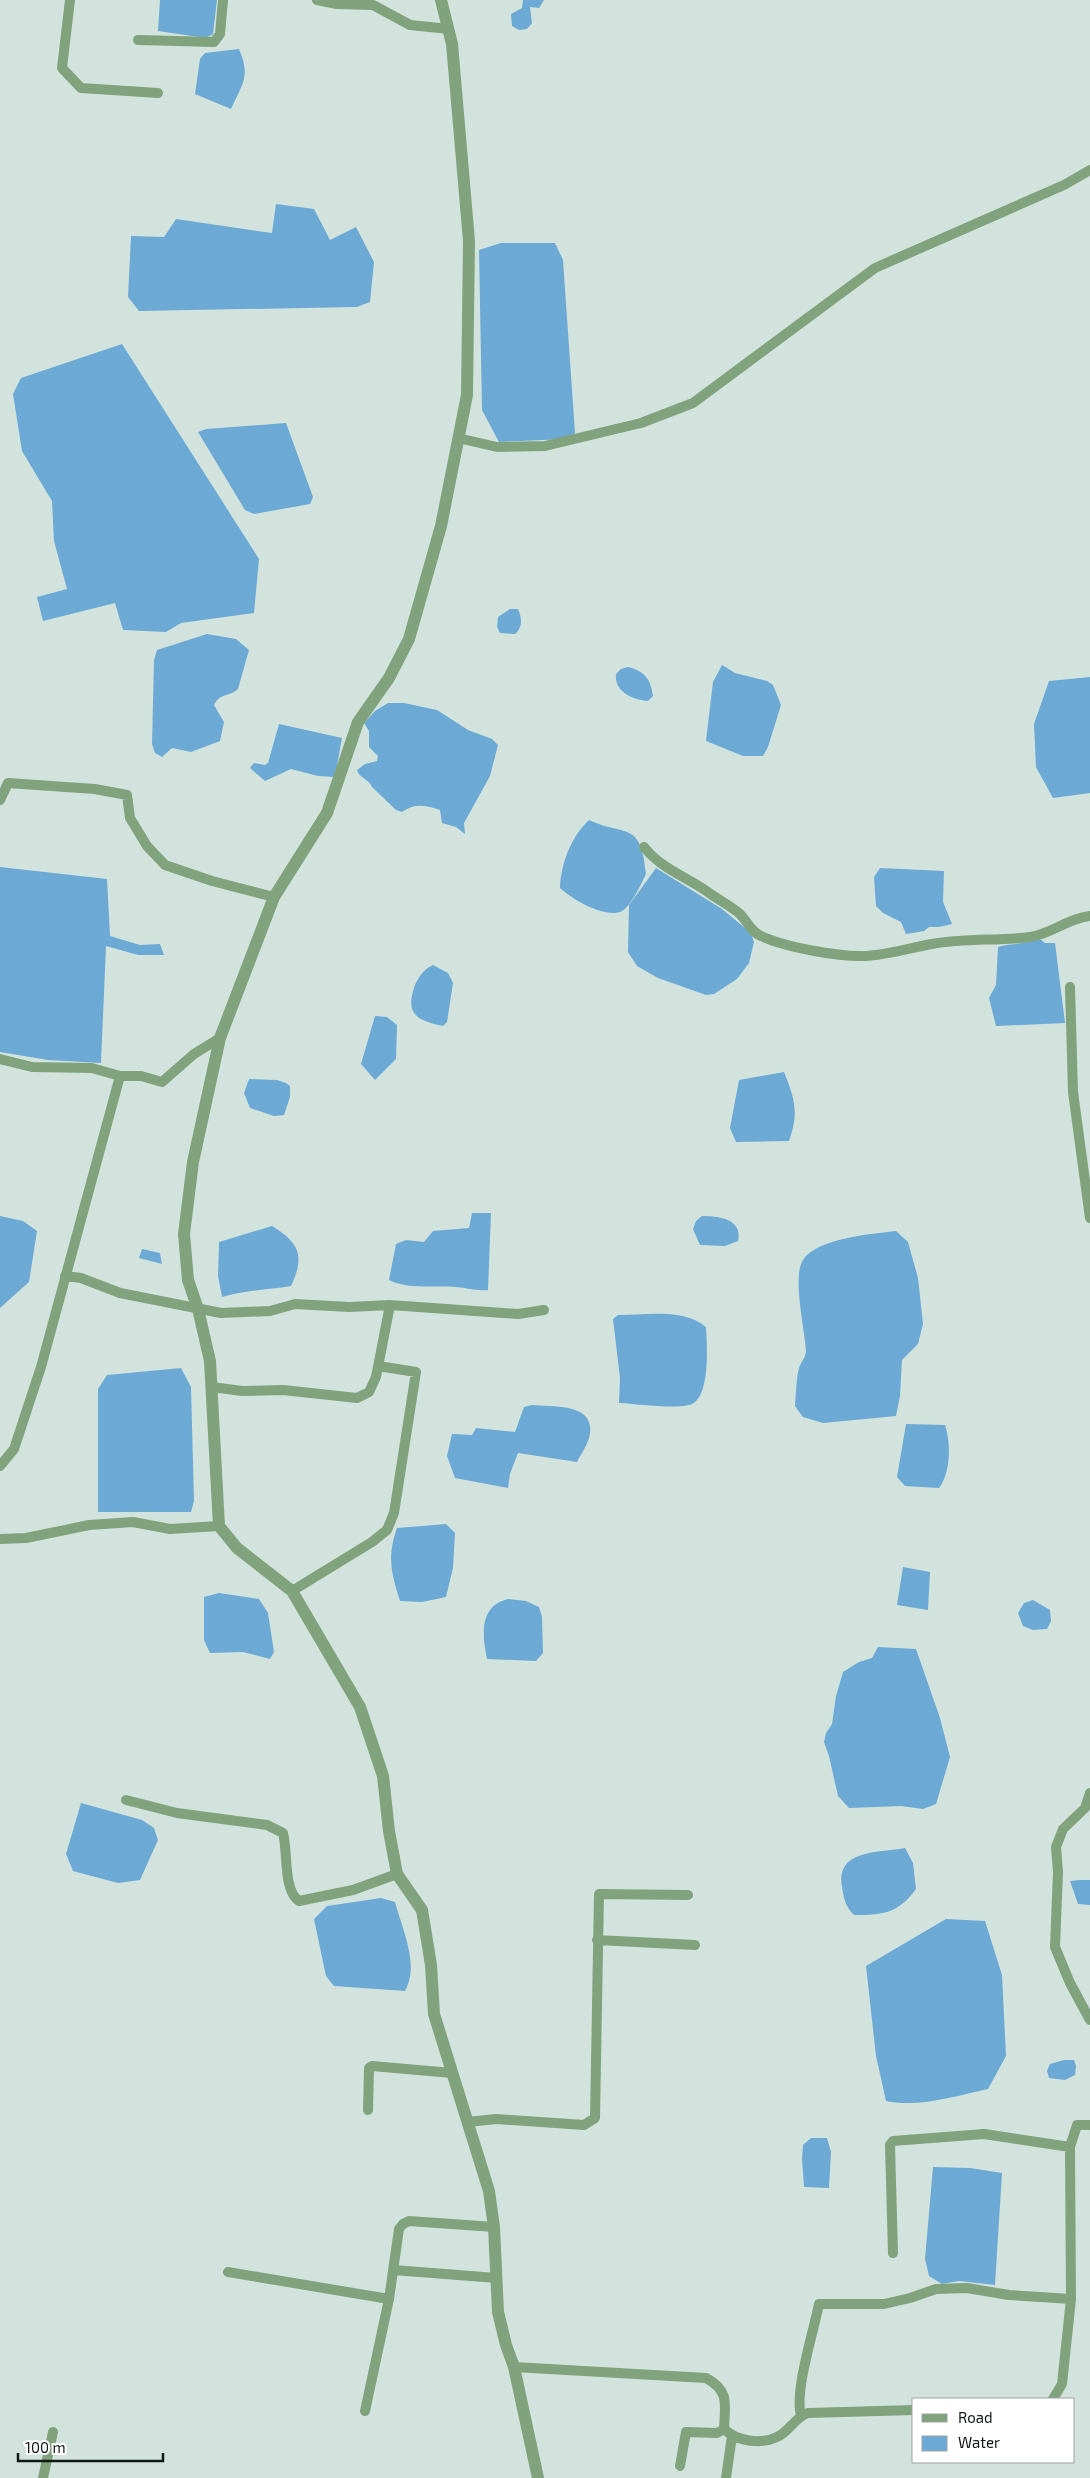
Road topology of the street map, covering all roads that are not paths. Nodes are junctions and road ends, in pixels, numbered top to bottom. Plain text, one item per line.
1 (70, 0) edge
2 (223, 0) edge
3 (317, 0) edge
4 (441, 0) edge
5 (448, 29) junction
6 (138, 40) dead end
7 (158, 93) dead end
8 (1090, 170) edge
9 (458, 438) junction
10 (0, 800) edge
11 (644, 847) dead end
12 (274, 897) junction
13 (1090, 916) edge
14 (1070, 986) dead end
15 (220, 1038) junction
16 (0, 1059) edge
17 (120, 1076) junction
18 (1090, 1218) edge
19 (65, 1276) junction
20 (390, 1305) junction
21 (198, 1309) junction
22 (544, 1310) dead end
23 (378, 1366) junction
24 (212, 1387) junction
25 (0, 1466) edge
26 (219, 1526) junction
27 (0, 1539) edge
28 (292, 1591) junction
29 (1090, 1793) edge
30 (126, 1800) dead end
31 (397, 1874) junction
32 (688, 1895) dead end
33 (597, 1940) junction
34 (695, 1945) dead end
35 (1090, 2020) edge
36 (452, 2073) junction
37 (368, 2110) dead end
38 (468, 2122) junction
39 (1090, 2125) edge
40 (1070, 2146) junction
41 (494, 2227) junction
42 (893, 2253) dead end
43 (393, 2270) junction
44 (228, 2272) dead end
45 (497, 2278) junction
46 (389, 2299) junction
47 (1071, 2299) junction
48 (514, 2367) junction
49 (1054, 2398) edge
50 (912, 2410) edge
51 (365, 2411) dead end
52 (801, 2415) junction
53 (53, 2432) dead end
54 (728, 2433) junction
55 (680, 2466) dead end
56 (43, 2478) edge
57 (538, 2478) edge
58 (726, 2478) edge

1 - 7 street
2 - 6 street
3 - 5 street
4 - 5 street
5 - 9 street
8 - 9 street
9 - 12 street
10 - 12 street
11 - 13 street
12 - 15 street
14 - 18 street
15 - 17 street
15 - 21 street
16 - 17 street
17 - 19 street
19 - 21 street
19 - 25 street
20 - 21 street
20 - 22 street
20 - 23 street
21 - 24 street
23 - 24 street
23 - 28 street
24 - 26 street
26 - 27 street
26 - 28 street
28 - 31 street
29 - 35 street
30 - 31 street
31 - 36 street
32 - 33 street
33 - 34 street
33 - 38 street
36 - 37 street
36 - 38 street
38 - 41 street
39 - 40 street
40 - 42 street
40 - 47 street
41 - 43 street
41 - 45 street
43 - 45 street
43 - 46 street
44 - 46 street
45 - 48 street
46 - 51 street
47 - 49 street
47 - 52 street
48 - 54 street
48 - 57 street
50 - 52 street
52 - 54 street
53 - 56 street
54 - 55 street
54 - 58 street

